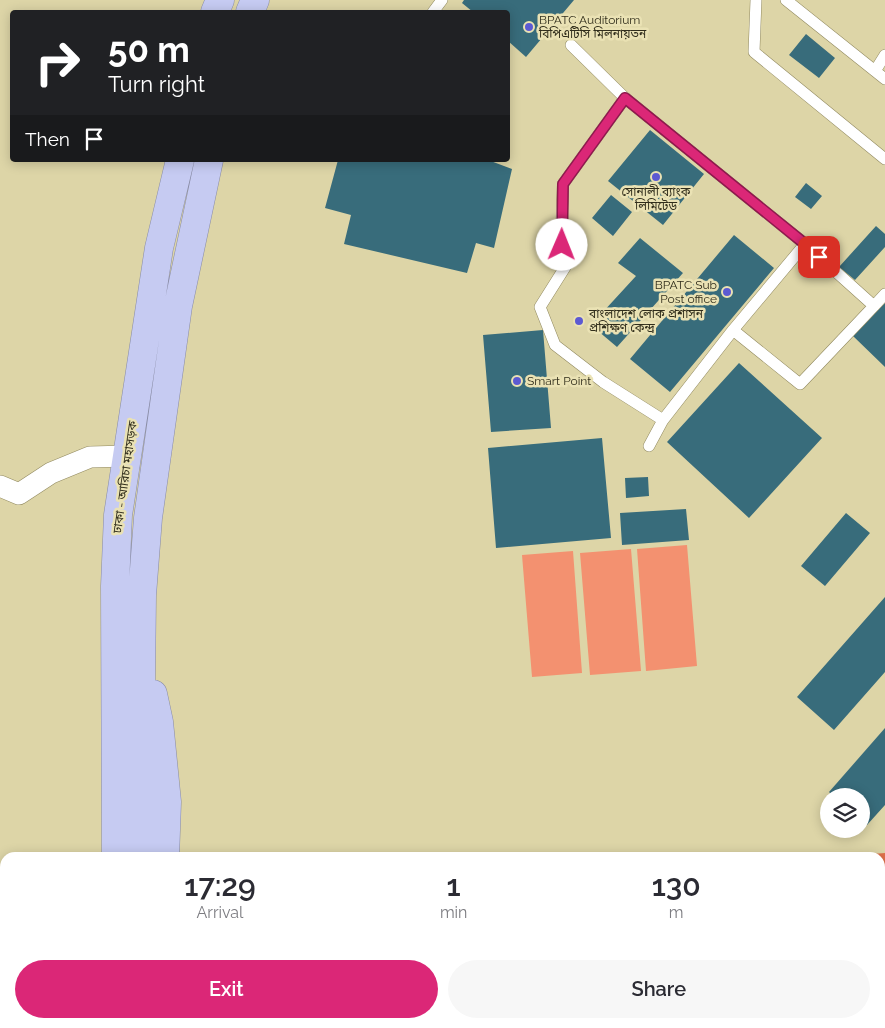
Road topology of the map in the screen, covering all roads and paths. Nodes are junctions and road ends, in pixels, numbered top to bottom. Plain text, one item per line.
1 (756, 0) edge
2 (786, 0) edge
3 (571, 44) dead end
4 (885, 55) edge
5 (874, 71) junction
6 (885, 79) edge
7 (625, 98) junction
8 (885, 159) edge
9 (180, 162) edge
10 (209, 162) edge
11 (805, 244) junction
12 (885, 294) edge
13 (874, 306) junction
14 (733, 330) junction
15 (663, 420) junction
16 (650, 446) dead end
17 (127, 456) junction
18 (0, 486) edge
19 (141, 636) junction
20 (116, 852) edge
21 (139, 852) edge
22 (165, 852) edge

1 - 8 lane
2 - 5 lane
3 - 7 lane
4 - 5 lane
5 - 6 lane
7 - 11 lane
7 - 15 lane
9 - 17 highway, ঢাকা - আরিচা মহাসড়ক
10 - 19 highway
11 - 13 lane
11 - 14 lane
12 - 13 lane
13 - 14 lane
14 - 15 lane
15 - 16 lane
17 - 18 street
17 - 20 highway, ঢাকা - আরিচা মহাসড়ক
19 - 21 highway
19 - 22 highway

